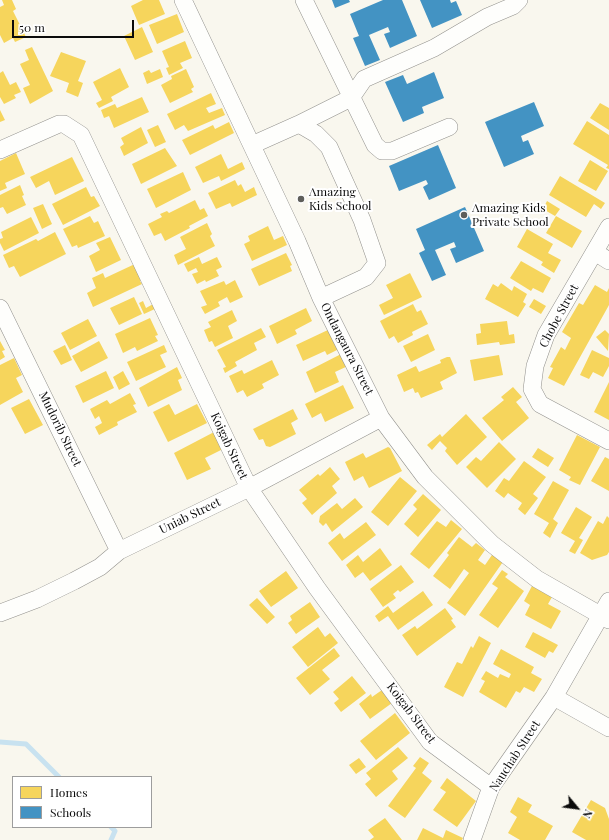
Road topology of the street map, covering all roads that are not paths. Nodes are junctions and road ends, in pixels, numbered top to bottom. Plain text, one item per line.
1 (183, 0) edge
2 (304, 0) edge
3 (519, 0) edge
4 (351, 98) junction
5 (300, 124) junction
6 (449, 127) dead end
7 (252, 145) junction
8 (0, 150) edge
9 (609, 227) edge
10 (595, 252) junction
11 (609, 261) edge
12 (321, 298) junction
13 (0, 308) edge
14 (381, 418) junction
15 (609, 441) edge
16 (249, 488) junction
17 (119, 551) junction
18 (609, 601) edge
19 (0, 613) edge
20 (605, 618) edge
21 (554, 697) junction
22 (609, 728) edge
23 (491, 787) junction
24 (472, 840) edge

1 - 7 street, Ondangaura Street
2 - 4 street
3 - 4 street
4 - 5 street
4 - 6 street
5 - 7 street
5 - 12 street
7 - 12 street, Ondangaura Street
8 - 16 street, Koigab Street
9 - 10 street, Chobe Street
10 - 11 street
10 - 15 street, Chobe Street
12 - 14 street, Ondangaura Street
13 - 17 street, Mudorib Street
14 - 16 street, Uniab Street
14 - 20 street, Ondangaura Street
16 - 17 street, Uniab Street
16 - 23 street, Koigab Street
17 - 19 street, Uniab Street
18 - 20 street
20 - 21 street, Nauchab Street
21 - 22 street
21 - 23 street, Nauchab Street
23 - 24 street, Nauchab Street

